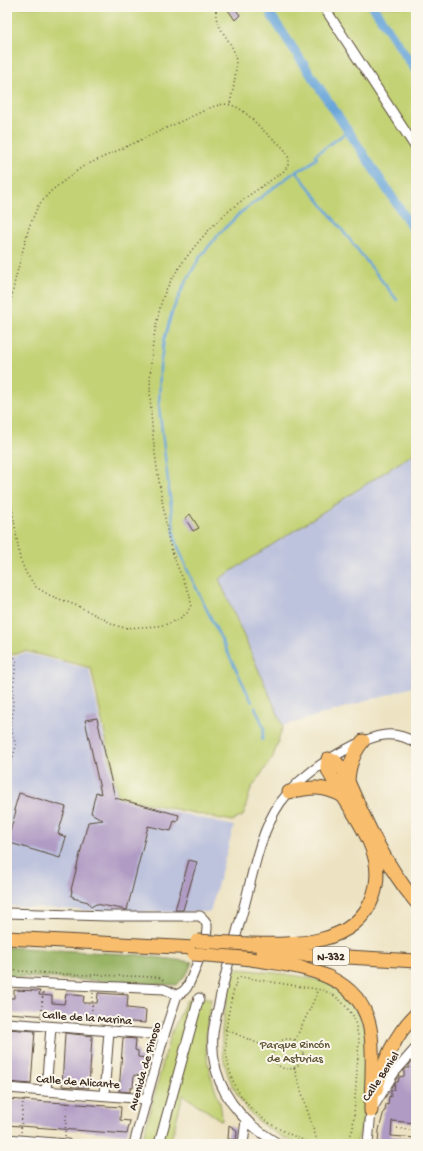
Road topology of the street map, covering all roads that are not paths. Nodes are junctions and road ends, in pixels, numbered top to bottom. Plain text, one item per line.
1 (324, 7) edge
2 (416, 148) edge
3 (363, 742) junction
4 (416, 743) edge
5 (328, 759) junction
6 (348, 780) junction
7 (289, 792) junction
8 (343, 796) junction
9 (416, 902) edge
10 (7, 913) edge
11 (7, 938) edge
12 (56, 940) junction
13 (195, 948) junction
14 (246, 951) junction
15 (416, 961) edge
16 (7, 982) edge
17 (177, 995) junction
18 (199, 998) dead end
19 (416, 1014) edge
20 (7, 1023) edge
21 (51, 1027) junction
22 (108, 1031) junction
23 (164, 1035) junction
24 (416, 1048) edge
25 (7, 1088) edge
26 (46, 1091) junction
27 (104, 1095) junction
28 (147, 1099) junction
29 (371, 1111) junction
30 (246, 1120) junction
31 (7, 1139) edge
32 (367, 1142) edge
33 (66, 1144) edge
34 (134, 1144) edge
35 (159, 1144) edge
36 (243, 1144) edge
37 (279, 1144) edge

1 - 2 street
3 - 4 street
3 - 5 street
3 - 6 highway
5 - 6 highway
5 - 7 street
5 - 8 highway
6 - 9 highway
7 - 8 highway
7 - 30 street
8 - 14 highway
10 - 17 street
11 - 12 highway, N-332
12 - 13 highway, N-332
12 - 13 highway
13 - 14 highway, N-332
14 - 15 highway, N-332
14 - 29 highway
16 - 17 street
17 - 23 street, Avenida de Pinoso
18 - 35 street
19 - 29 highway
20 - 21 street, Calle de la Marina
21 - 22 street, Calle de la Marina
21 - 26 street
22 - 23 street, Calle de la Marina
22 - 27 street
23 - 28 street, Avenida de Pinoso
24 - 29 street, Calle Beniel
25 - 26 street, Calle de Alicante
26 - 27 street, Calle de Alicante
27 - 28 street, Calle de Alicante
28 - 34 street, Avenida de Pinoso
29 - 32 street, Calle Beniel
30 - 36 street
30 - 37 street
31 - 33 street

